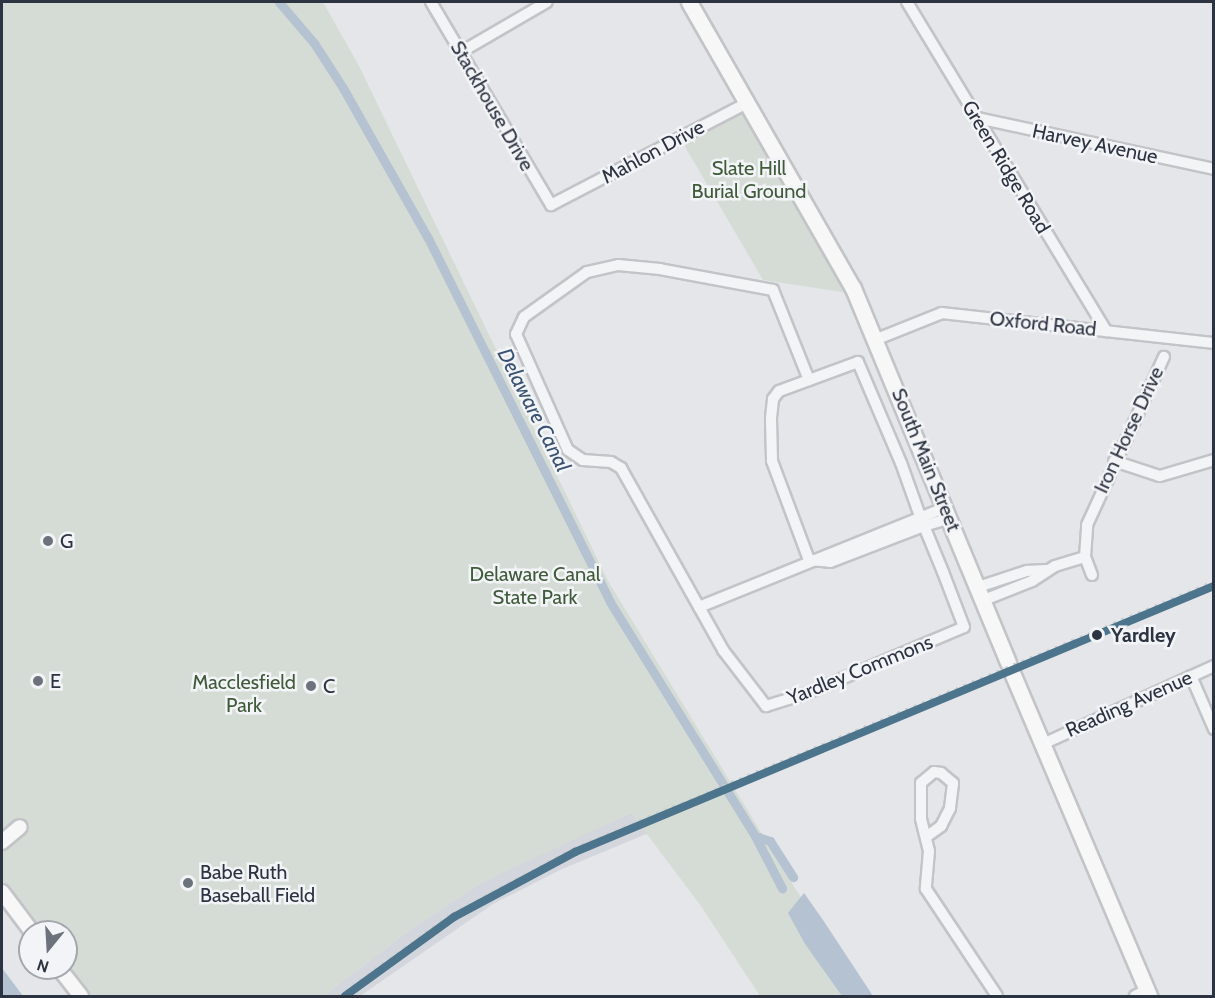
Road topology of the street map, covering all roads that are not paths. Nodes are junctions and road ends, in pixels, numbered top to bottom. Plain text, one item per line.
1 (431, 2) edge
2 (547, 2) edge
3 (689, 2) edge
4 (907, 2) edge
5 (461, 52) junction
6 (749, 102) junction
7 (977, 118) junction
8 (1214, 169) edge
9 (556, 203) joint
10 (1106, 331) junction
11 (877, 339) junction
12 (1214, 344) edge
13 (1164, 357) dead end
14 (809, 380) junction
15 (1214, 460) edge
16 (1114, 461) junction
17 (948, 512) junction
18 (922, 521) junction
19 (1085, 557) junction
20 (809, 560) junction
21 (1092, 575) dead end
22 (981, 593) junction
23 (699, 607) junction
24 (1214, 666) edge
25 (1191, 676) junction
26 (1214, 729) edge
27 (1045, 743) junction
28 (20, 827) dead end
29 (926, 837) junction
30 (2, 840) edge
31 (2, 892) edge
32 (23, 920) edge
33 (68, 980) edge
34 (1144, 994) edge
35 (81, 996) edge
36 (997, 996) edge

1 - 5 street, Stackhouse Drive
2 - 5 street
3 - 6 main road, South Main Street
4 - 7 street, Green Ridge Road
5 - 9 street, Stackhouse Drive
6 - 9 street, Mahlon Drive
6 - 11 main road, South Main Street
7 - 8 street, Harvey Avenue
7 - 10 street, Green Ridge Road
10 - 11 street, Oxford Road
10 - 12 street, Oxford Road
11 - 17 main road, South Main Street
13 - 16 street, Iron Horse Drive
14 - 18 street, Yardley Commons
14 - 20 street, Yardley Commons
14 - 23 street, Yardley Commons
15 - 16 street
16 - 19 street, Iron Horse Drive
17 - 18 street
17 - 22 main road, South Main Street
18 - 20 street
18 - 23 street, Yardley Commons
19 - 21 street
19 - 22 street
20 - 23 street
22 - 27 main road, South Main Street
24 - 25 street, Reading Avenue
25 - 26 street
25 - 27 street, Reading Avenue
27 - 34 main road, South Main Street
28 - 30 main road
29 - 29 street
29 - 36 street
31 - 32 main road
33 - 35 main road

